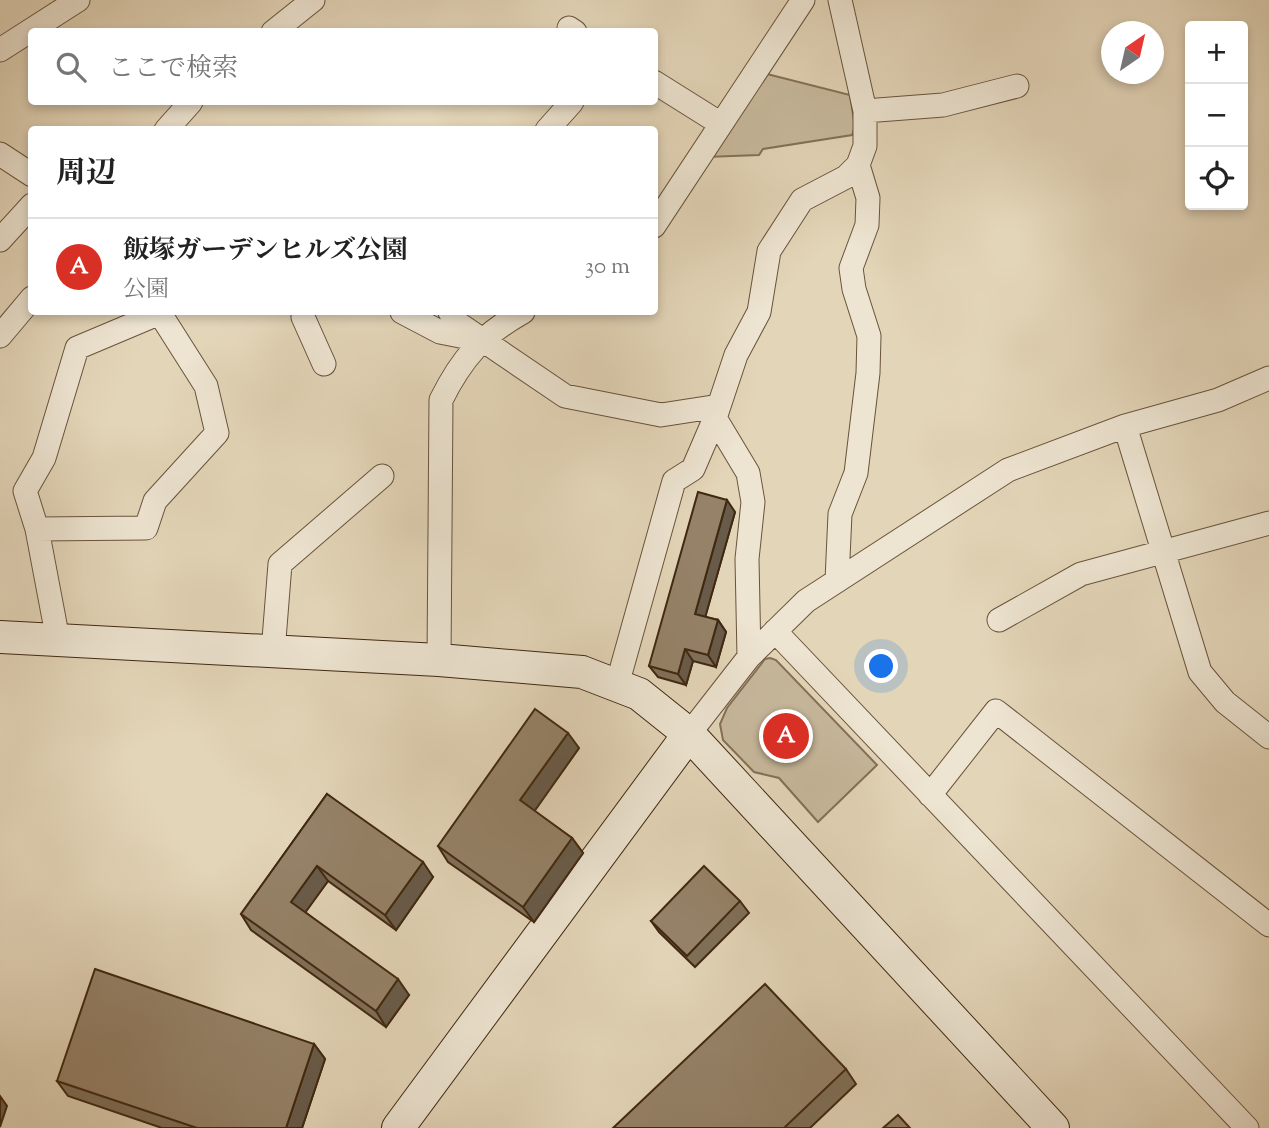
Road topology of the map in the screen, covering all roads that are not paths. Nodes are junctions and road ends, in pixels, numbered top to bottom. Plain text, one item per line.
1 (78, 0) edge
2 (313, 0) edge
3 (803, 0) edge
4 (841, 0) edge
5 (34, 28) edge
6 (278, 28) edge
7 (28, 32) edge
8 (0, 50) edge
9 (658, 85) edge
10 (1017, 86) dead end
11 (188, 105) edge
12 (569, 105) edge
13 (864, 111) junction
14 (721, 124) junction
15 (170, 126) edge
16 (551, 126) edge
17 (0, 154) edge
18 (858, 165) junction
19 (28, 172) edge
20 (28, 209) edge
21 (658, 220) edge
22 (0, 240) edge
23 (28, 303) edge
24 (152, 315) edge
25 (161, 315) edge
26 (306, 315) edge
27 (408, 315) edge
28 (452, 315) edge
29 (518, 315) edge
30 (0, 336) edge
31 (481, 340) junction
32 (324, 364) dead end
33 (1269, 378) edge
34 (717, 412) junction
35 (1125, 426) junction
36 (382, 476) dead end
37 (1269, 523) edge
38 (37, 529) junction
39 (1164, 552) junction
40 (837, 580) junction
41 (999, 620) dead end
42 (775, 631) junction
43 (0, 637) edge
44 (58, 640) junction
45 (272, 652) junction
46 (749, 657) junction
47 (439, 660) junction
48 (617, 685) junction
49 (1265, 727) edge
50 (689, 734) junction
51 (930, 795) junction
52 (1269, 925) edge
53 (398, 1128) edge
54 (1053, 1128) edge
55 (1247, 1128) edge

1 - 5 street
2 - 6 street
3 - 14 street
4 - 13 street
7 - 8 street
9 - 14 street
10 - 13 street
11 - 15 street
12 - 16 street
13 - 18 street
14 - 21 street
17 - 19 street
18 - 34 street
18 - 40 street
20 - 22 street
23 - 30 street
24 - 38 street
25 - 38 street
26 - 32 street
27 - 31 street
28 - 31 street
29 - 31 street
31 - 34 street
31 - 47 street
33 - 35 street
34 - 46 street
34 - 48 street
35 - 39 street
35 - 40 street
36 - 45 street
37 - 39 street
38 - 44 street
39 - 41 street
39 - 49 street
40 - 42 street
42 - 46 street
42 - 51 street
43 - 44 street
44 - 45 street
45 - 47 street
46 - 50 street
47 - 48 street
48 - 50 street
50 - 53 street
50 - 54 street
51 - 52 street
51 - 55 street

